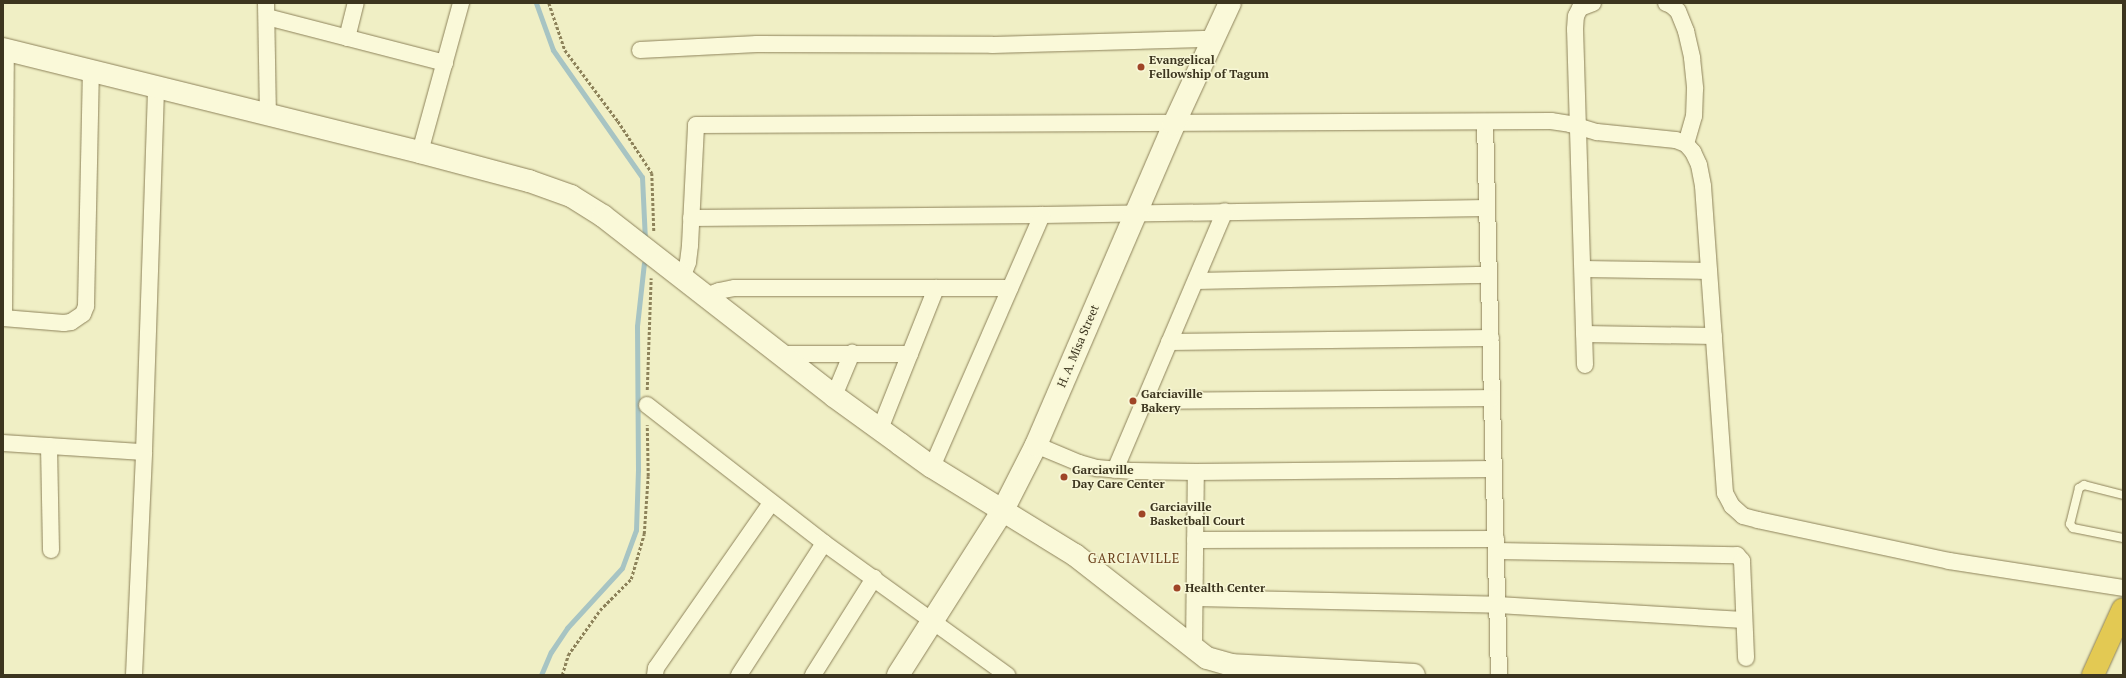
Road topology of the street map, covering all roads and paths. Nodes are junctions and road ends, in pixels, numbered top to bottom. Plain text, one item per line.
1 (356, 3) edge
2 (461, 3) edge
3 (549, 3) edge
4 (1230, 3) edge
5 (1593, 3) edge
6 (1666, 3) edge
7 (267, 10) edge
8 (347, 38) junction
9 (1212, 39) junction
10 (4, 49) edge
11 (640, 50) dead end
12 (445, 63) junction
13 (91, 72) junction
14 (156, 87) junction
15 (268, 114) junction
16 (1485, 123) junction
17 (1174, 124) junction
18 (1579, 127) junction
19 (1686, 144) junction
20 (420, 152) junction
21 (1488, 208) junction
22 (1225, 212) junction
23 (1135, 213) junction
24 (1042, 215) junction
25 (692, 218) junction
26 (654, 256) junction
27 (1583, 269) junction
28 (1709, 271) junction
29 (1489, 275) junction
30 (682, 278) junction
31 (1196, 281) junction
32 (936, 288) junction
33 (1010, 288) junction
34 (706, 296) junction
35 (3, 318) edge
36 (1584, 334) junction
37 (1714, 336) junction
38 (1491, 338) junction
39 (1169, 342) junction
40 (852, 353) junction
41 (782, 354) junction
42 (910, 354) junction
43 (1585, 365) dead end
44 (834, 396) junction
45 (1492, 398) junction
46 (1144, 401) junction
47 (647, 405) junction
48 (880, 429) junction
49 (3, 443) edge
50 (1036, 445) junction
51 (49, 446) junction
52 (144, 452) junction
53 (932, 467) junction
54 (1494, 469) junction
55 (1114, 470) junction
56 (1196, 472) junction
57 (2123, 495) edge
58 (771, 503) junction
59 (1003, 510) junction
60 (2123, 538) edge
61 (1195, 540) junction
62 (824, 544) junction
63 (1496, 545) junction
64 (51, 550) dead end
65 (874, 578) junction
66 (2123, 588) edge
67 (1196, 598) junction
68 (1498, 605) junction
69 (2123, 609) edge
70 (1744, 620) junction
71 (933, 621) junction
72 (1194, 649) junction
73 (1746, 658) dead end
74 (998, 673) edge
75 (134, 675) edge
76 (562, 675) edge
77 (655, 675) edge
78 (739, 675) edge
79 (813, 675) edge
80 (898, 675) edge
81 (1414, 675) edge
82 (1499, 675) edge
83 (2093, 675) edge

1 - 8 street
2 - 12 street
3 - 26 path
4 - 9 street, H. A. Misa Street
5 - 18 street
6 - 19 street
7 - 8 street
7 - 15 street
8 - 12 street
9 - 11 street
9 - 17 street, H. A. Misa Street
10 - 13 street
10 - 35 street
12 - 20 street
13 - 14 street
13 - 35 street
14 - 15 street
14 - 52 street
15 - 20 street
16 - 17 street
16 - 18 street
16 - 21 street
17 - 23 street, H. A. Misa Street
17 - 25 street
18 - 19 street
18 - 27 street
19 - 28 street
20 - 26 street
21 - 22 street
21 - 29 street
22 - 23 street
22 - 31 street
23 - 24 street
23 - 50 street, H. A. Misa Street
24 - 25 street
24 - 33 street
25 - 30 street
26 - 30 street
26 - 47 path
27 - 28 street
27 - 36 street
28 - 37 street
29 - 31 street
29 - 38 street
30 - 34 street
31 - 39 street
32 - 33 street
32 - 34 street
32 - 42 street
33 - 53 street
34 - 41 street
36 - 37 street
36 - 43 street
37 - 66 street
38 - 39 street
38 - 45 street
39 - 46 street
40 - 41 street
40 - 42 street
40 - 44 street
41 - 44 street
42 - 48 street
44 - 48 street
45 - 46 street
45 - 54 street
46 - 55 street
47 - 58 street
47 - 76 path
48 - 53 street
49 - 51 street
50 - 55 street
50 - 59 street, H. A. Misa Street
51 - 52 street
51 - 64 street
52 - 75 street
53 - 59 street
54 - 56 street
54 - 63 street
55 - 56 street
56 - 61 street
57 - 60 lane
58 - 62 street
58 - 77 street
59 - 71 street, H. A. Misa Street
59 - 72 street
61 - 63 street
61 - 67 street
62 - 65 street
62 - 78 street
63 - 68 street
63 - 70 street
65 - 71 street
65 - 79 street
67 - 68 street
67 - 72 street
68 - 70 street
68 - 82 street
69 - 83 highway
70 - 73 street
71 - 74 street
71 - 80 street, H. A. Misa Street
72 - 81 street

